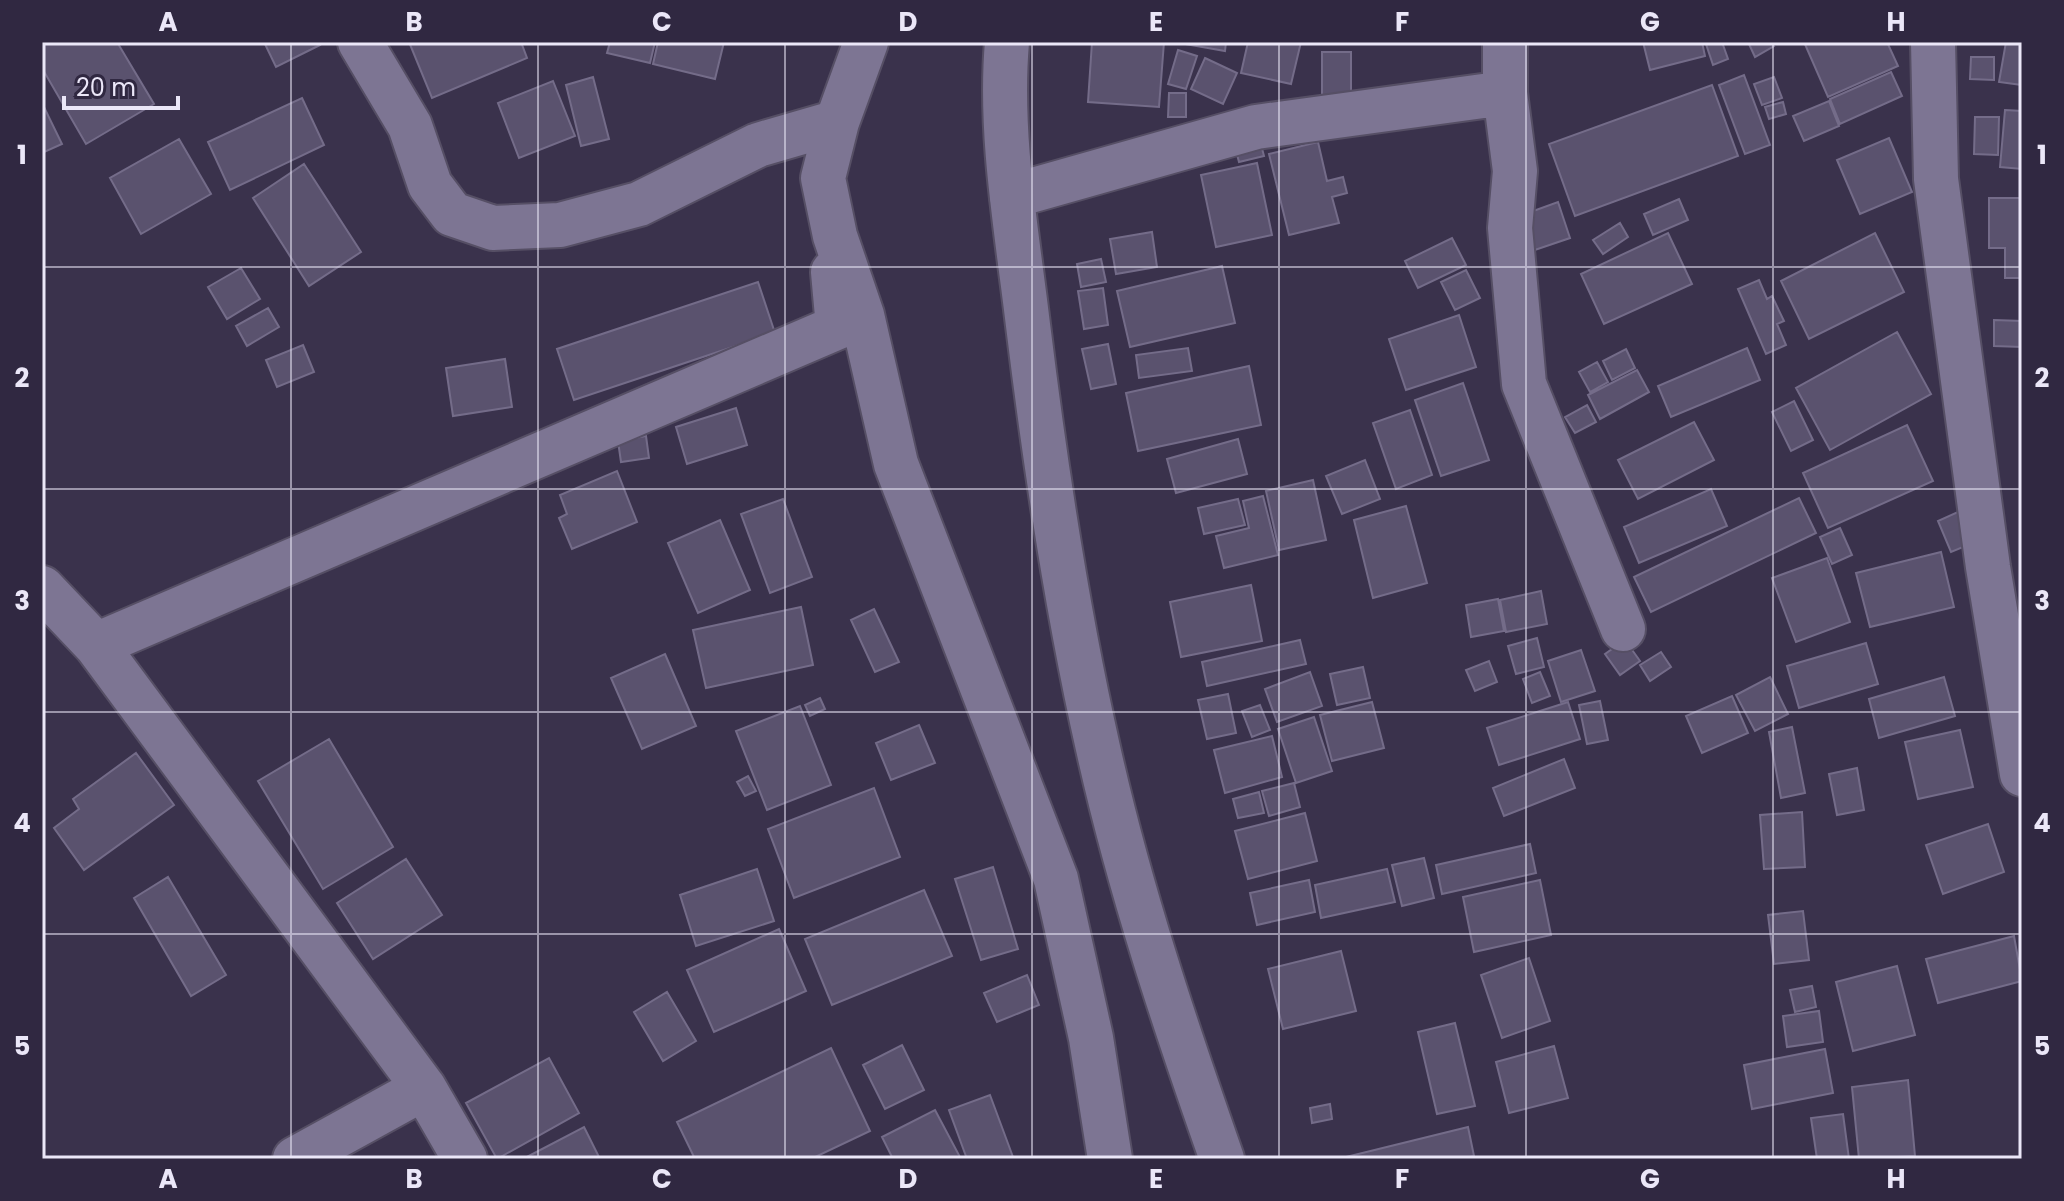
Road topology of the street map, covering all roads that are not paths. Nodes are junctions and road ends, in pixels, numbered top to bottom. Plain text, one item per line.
1 (360, 42) edge
2 (866, 42) edge
3 (1007, 42) edge
4 (1505, 42) edge
5 (1933, 42) edge
6 (1505, 93) junction
7 (837, 122) junction
8 (823, 178) junction
9 (1012, 196) junction
10 (42, 588) edge
11 (1623, 629) dead end
12 (96, 645) junction
13 (2022, 774) edge
14 (424, 1088) junction
15 (295, 1159) edge
16 (465, 1159) edge
17 (1110, 1159) edge
18 (1222, 1159) edge

1 - 7 street
2 - 7 street
3 - 9 street
4 - 6 street
5 - 13 street
6 - 9 street
6 - 11 street
7 - 8 street
8 - 12 street
8 - 17 street
9 - 18 street
10 - 12 street
12 - 14 street
14 - 15 street
14 - 16 street

